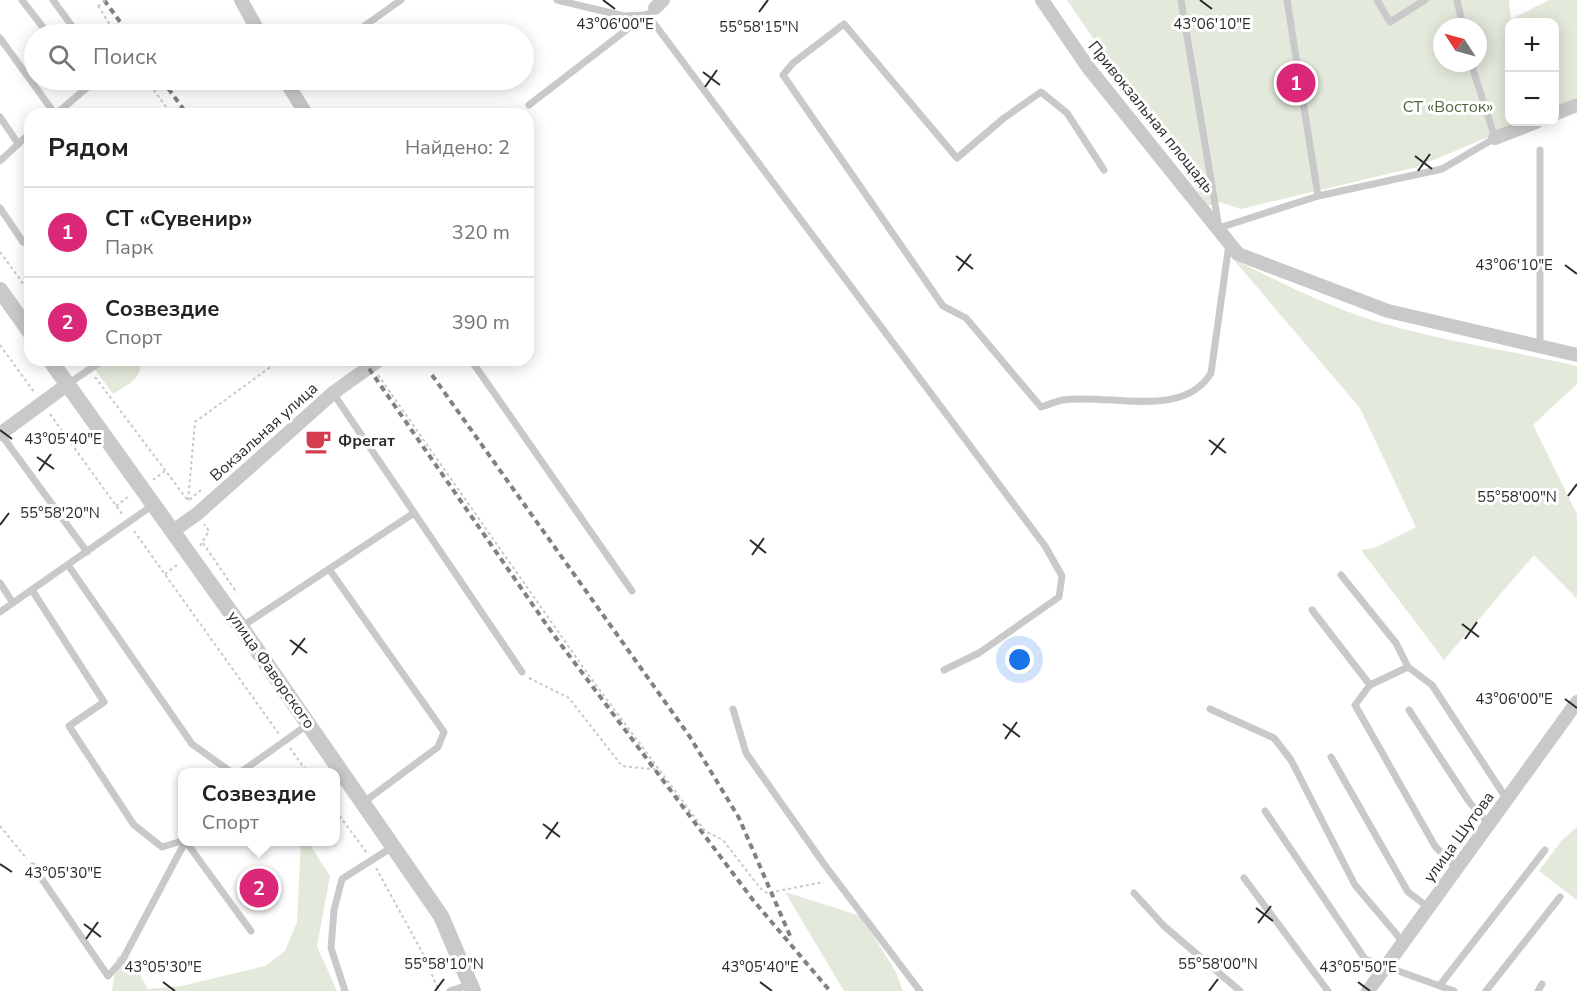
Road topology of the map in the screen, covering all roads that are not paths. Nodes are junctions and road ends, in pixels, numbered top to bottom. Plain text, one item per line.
1 (22, 0) edge
2 (53, 0) edge
3 (241, 0) edge
4 (401, 0) edge
5 (557, 0) edge
6 (1042, 0) edge
7 (1180, 0) edge
8 (1287, 0) edge
9 (1377, 0) edge
10 (1425, 0) edge
11 (1457, 0) edge
12 (655, 8) edge
13 (1460, 18) edge
14 (40, 24) edge
15 (70, 24) edge
16 (254, 24) edge
17 (367, 24) edge
18 (0, 38) edge
19 (24, 71) edge
20 (1474, 72) edge
21 (38, 90) edge
22 (84, 90) edge
23 (292, 90) edge
24 (529, 105) dead end
25 (1577, 105) edge
26 (52, 108) edge
27 (63, 108) edge
28 (302, 108) edge
29 (1559, 112) edge
30 (0, 117) edge
31 (1526, 126) edge
32 (24, 137) edge
33 (1495, 138) junction
34 (17, 142) junction
35 (1540, 150) dead end
36 (0, 161) edge
37 (1104, 170) dead end
38 (1317, 196) junction
39 (0, 208) edge
40 (1219, 228) junction
41 (23, 242) dead end
42 (1229, 242) junction
43 (0, 290) edge
44 (24, 324) edge
45 (1540, 347) junction
46 (1577, 356) edge
47 (54, 366) edge
48 (95, 366) edge
49 (371, 366) edge
50 (475, 366) edge
51 (68, 384) junction
52 (333, 393) junction
53 (0, 433) edge
54 (153, 505) junction
55 (414, 513) junction
56 (173, 531) junction
57 (87, 552) junction
58 (68, 565) junction
59 (328, 569) junction
60 (1341, 575) dead end
61 (0, 583) edge
62 (32, 591) junction
63 (632, 591) dead end
64 (13, 603) junction
65 (1312, 610) dead end
66 (0, 612) edge
67 (241, 627) junction
68 (1408, 667) junction
69 (944, 670) dead end
70 (522, 672) road end
71 (1370, 685) junction
72 (1577, 702) edge
73 (733, 709) dead end
74 (1210, 710) dead end
75 (1409, 710) dead end
76 (308, 724) junction
77 (1331, 757) dead end
78 (225, 768) edge
79 (246, 768) edge
80 (340, 768) edge
81 (340, 769) edge
82 (1506, 798) junction
83 (364, 802) junction
84 (1265, 812) dead end
85 (1488, 823) junction
86 (178, 843) edge
87 (181, 846) edge
88 (188, 846) edge
89 (394, 846) junction
90 (1545, 850) dead end
91 (33, 866) road end
92 (1456, 868) junction
93 (1244, 878) dead end
94 (1134, 893) dead end
95 (1560, 897) dead end
96 (1428, 907) junction
97 (251, 931) dead end
98 (1403, 942) junction
99 (1387, 965) junction
100 (1542, 984) dead end
101 (1440, 986) junction
102 (472, 987) edge
103 (345, 991) edge
104 (450, 991) edge
105 (920, 991) edge
106 (1240, 991) edge
107 (1328, 991) edge
108 (1368, 991) edge
109 (1454, 991) edge
110 (1486, 991) edge
111 (1538, 991) edge

1 - 14 lane
2 - 15 lane
3 - 16 street
4 - 17 lane
5 - 12 lane
6 - 40 street, Привокзальная площадь
7 - 40 lane
8 - 38 lane
9 - 10 lane
11 - 13 lane
12 - 24 lane
12 - 69 lane
18 - 19 lane
20 - 33 lane
21 - 26 lane
22 - 27 lane
23 - 28 street
25 - 29 street
30 - 34 lane
31 - 33 street
32 - 34 lane
33 - 38 lane
34 - 36 lane
35 - 45 lane
37 - 42 lane
38 - 40 lane
39 - 41 lane
40 - 42 street, Привокзальная площадь
42 - 45 street, Привокзальная площадь
43 - 44 street
45 - 46 street
47 - 51 street, улица Фаворского
48 - 51 lane
49 - 52 street, Вокзальная улица
50 - 63 lane
51 - 53 street
51 - 54 street, улица Фаворского
52 - 55 lane
52 - 56 street, Вокзальная улица
53 - 57 lane
54 - 56 street, улица Фаворского
54 - 57 lane
55 - 59 lane
55 - 70 lane
56 - 67 street, улица Фаворского
57 - 58 lane
58 - 62 lane
58 - 78 lane
59 - 67 lane
59 - 83 lane
60 - 68 lane
61 - 64 lane
62 - 64 lane
62 - 86 lane
64 - 66 lane
65 - 71 lane
67 - 76 street, улица Фаворского
68 - 71 lane
68 - 82 lane
71 - 92 lane
72 - 82 street, улица Шутова
73 - 105 lane
74 - 98 lane
75 - 85 lane
76 - 79 lane
76 - 80 street, улица Фаворского
77 - 96 lane
81 - 83 street, улица Фаворского
82 - 85 street, улица Шутова
83 - 89 street, улица Фаворского
84 - 99 lane
85 - 92 street, улица Шутова
87 - 91 lane
88 - 97 lane
89 - 102 street, улица Фаворского
89 - 103 lane
90 - 101 lane
92 - 96 street, улица Шутова
93 - 107 lane
94 - 106 lane
95 - 110 lane
96 - 98 street, улица Шутова
98 - 99 street, улица Шутова
99 - 101 lane
99 - 108 street, улица Шутова
100 - 111 lane
101 - 109 lane
102 - 104 lane

